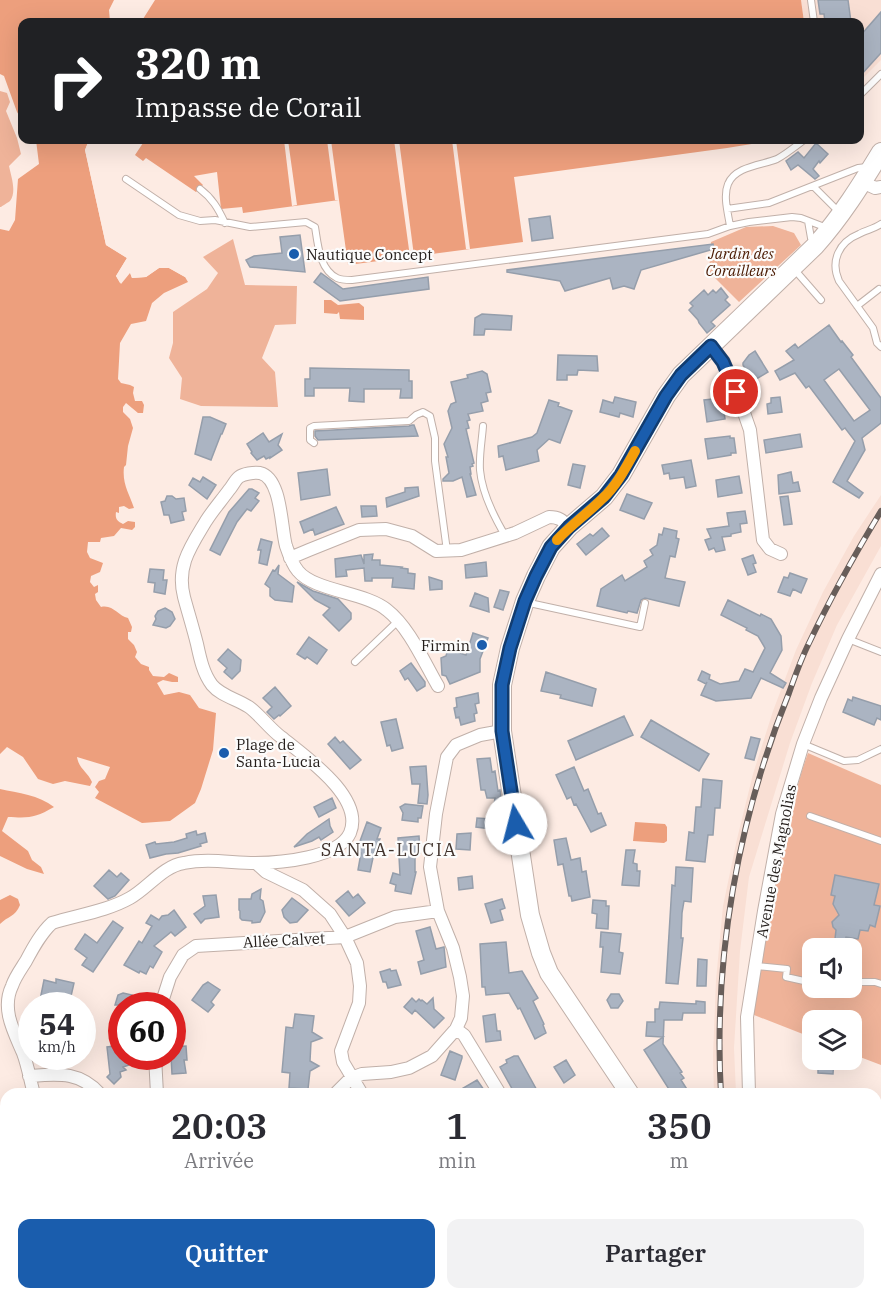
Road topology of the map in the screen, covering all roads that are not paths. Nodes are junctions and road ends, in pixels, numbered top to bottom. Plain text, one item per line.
1 (811, 0) edge
2 (813, 18) edge
3 (881, 74) edge
4 (864, 91) edge
5 (798, 144) edge
6 (877, 159) edge
7 (126, 179) dead end
8 (813, 186) junction
9 (881, 187) edge
10 (200, 189) dead end
11 (858, 189) junction
12 (727, 208) junction
13 (808, 221) junction
14 (836, 222) junction
15 (225, 223) junction
16 (881, 224) edge
17 (730, 226) junction
18 (816, 246) junction
19 (792, 268) junction
20 (879, 289) dead end
21 (821, 300) dead end
22 (857, 306) junction
23 (711, 346) junction
24 (881, 347) edge
25 (483, 426) dead end
26 (314, 443) dead end
27 (569, 527) junction
28 (506, 537) junction
29 (447, 552) junction
30 (781, 554) dead end
31 (290, 558) junction
32 (881, 574) edge
33 (525, 601) junction
34 (645, 603) dead end
35 (398, 621) junction
36 (848, 639) junction
37 (881, 652) edge
38 (355, 662) dead end
39 (438, 686) dead end
40 (502, 731) junction
41 (803, 744) junction
42 (881, 749) edge
43 (810, 816) dead end
44 (881, 840) edge
45 (256, 863) junction
46 (438, 911) junction
47 (345, 937) junction
48 (756, 966) junction
49 (802, 981) edge
50 (862, 982) edge
51 (881, 984) edge
52 (165, 992) edge
53 (456, 1029) junction
54 (156, 1070) edge
55 (29, 1076) junction
56 (351, 1078) junction
57 (32, 1088) edge
58 (95, 1088) edge
59 (157, 1088) edge
60 (341, 1088) edge
61 (358, 1088) edge
62 (496, 1088) edge
63 (626, 1088) edge
64 (749, 1088) edge

1 - 2 lane
3 - 4 lane
5 - 12 lane
6 - 8 lane
6 - 11 main road
7 - 15 lane
8 - 12 lane
8 - 14 lane
9 - 11 street
10 - 15 lane
11 - 14 main road
12 - 17 lane
13 - 14 lane
13 - 17 lane
13 - 18 lane
14 - 18 main road
15 - 17 lane
16 - 22 lane
18 - 19 main road
19 - 21 lane
19 - 23 main road
20 - 22 lane
22 - 24 lane
23 - 27 main road
23 - 30 street
25 - 28 lane
26 - 29 lane
27 - 28 street
27 - 33 main road
28 - 29 street
29 - 31 street
31 - 35 street
31 - 45 street
32 - 36 street, Avenue des Magnolias
33 - 34 lane
33 - 40 main road
35 - 38 lane
35 - 39 street
36 - 37 lane
36 - 41 street, Avenue des Magnolias
40 - 46 street
40 - 63 main road
41 - 42 lane
41 - 48 street, Avenue des Magnolias
43 - 44 lane
45 - 47 street
45 - 55 street
46 - 47 street, Allée Calvet
46 - 53 street
47 - 52 street, Allée Calvet
47 - 56 street
48 - 49 lane
48 - 64 street, Avenue des Magnolias
50 - 51 lane
53 - 56 street
53 - 62 street
54 - 59 street
55 - 57 street
55 - 58 street
56 - 60 street
56 - 61 street

